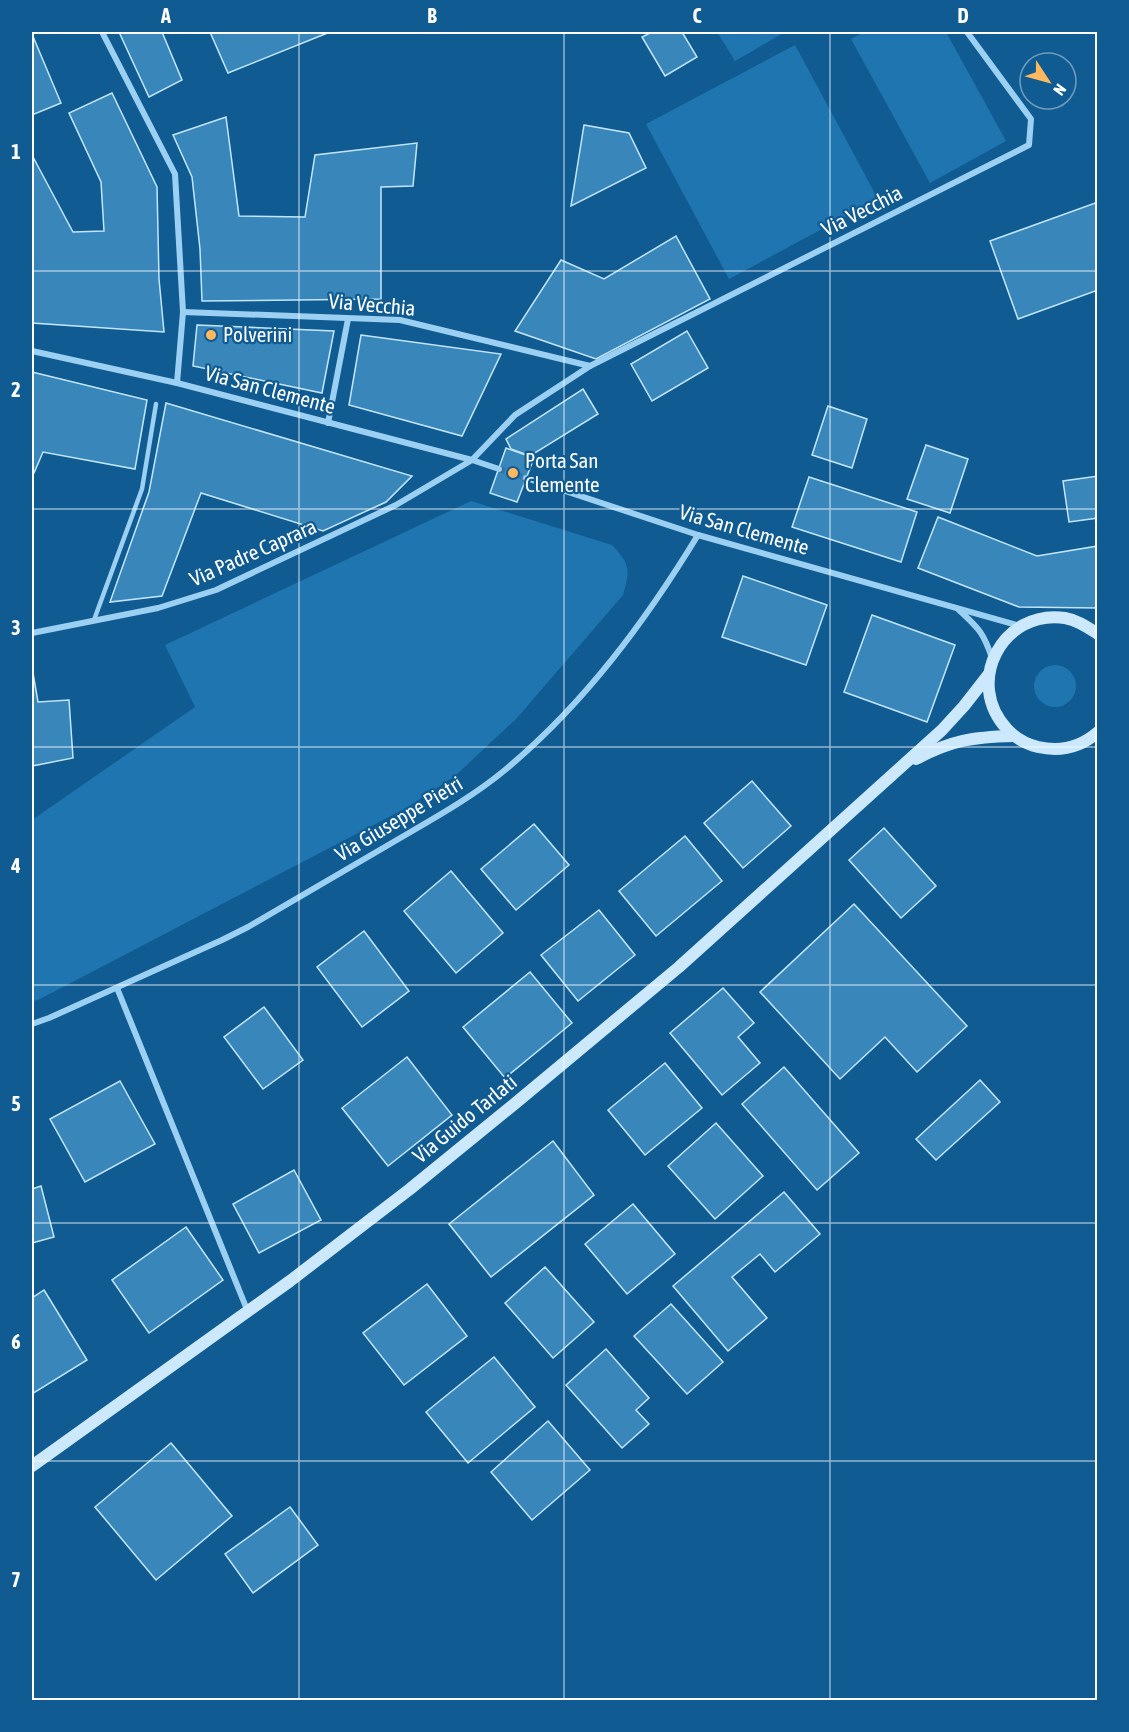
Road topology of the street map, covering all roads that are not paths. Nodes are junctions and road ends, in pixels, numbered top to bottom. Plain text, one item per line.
1 (102, 32) edge
2 (967, 32) edge
3 (183, 312) junction
4 (348, 319) junction
5 (32, 351) edge
6 (590, 366) junction
7 (177, 383) junction
8 (156, 404) dead end
9 (328, 423) junction
10 (472, 460) junction
11 (499, 469) tunnel mouth
12 (526, 478) tunnel mouth
13 (698, 534) junction
14 (955, 607) junction
15 (1098, 619) edge
16 (94, 620) junction
17 (1082, 623) junction
18 (1020, 627) junction
19 (32, 633) edge
20 (1098, 634) edge
21 (992, 660) junction
22 (988, 674) junction
23 (1098, 732) edge
24 (1013, 736) junction
25 (897, 770) junction
26 (117, 988) junction
27 (32, 1024) edge
28 (248, 1312) junction
29 (32, 1466) edge

1 - 3 street
2 - 6 street, Via Vecchia
3 - 4 street, Via Vecchia
3 - 7 street
4 - 6 street, Via Vecchia
4 - 9 street
5 - 7 street, Via San Clemente
6 - 10 street, Via Vecchia
7 - 9 street, Via San Clemente
8 - 16 lane
9 - 10 street, Via San Clemente
10 - 11 street, Via San Clemente
10 - 16 street, Via Padre Caprara
12 - 13 street, Via San Clemente
13 - 14 street, Via San Clemente
13 - 26 street, Via Giuseppe Pietri
14 - 18 street, Via San Clemente
14 - 21 street
15 - 17 main road
16 - 19 street, Via Padre Caprara
17 - 18 main road
17 - 20 main road
18 - 21 main road
21 - 22 main road
22 - 24 main road
22 - 25 main road, Via Guido Tarlati
23 - 24 main road
24 - 25 main road, Via Guido Tarlati
25 - 28 main road, Via Guido Tarlati
26 - 27 street, Via Giuseppe Pietri
26 - 28 street
28 - 29 main road, Via Guido Tarlati

